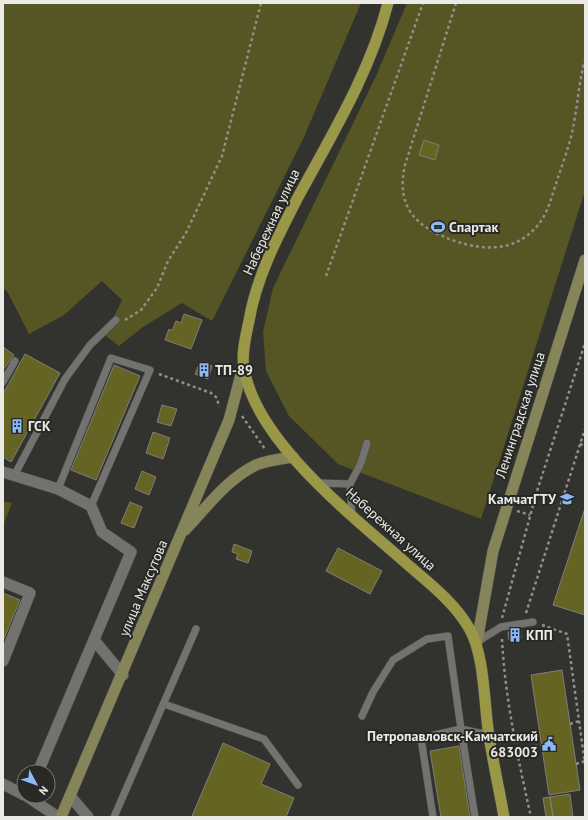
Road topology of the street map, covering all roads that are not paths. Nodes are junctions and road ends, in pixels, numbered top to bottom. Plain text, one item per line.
1 (388, 3) edge
2 (585, 260) edge
3 (118, 321) road end
4 (15, 361) dead end
5 (243, 367) junction
6 (3, 382) edge
7 (367, 443) dead end
8 (293, 457) junction
9 (3, 472) edge
10 (14, 476) junction
11 (319, 483) junction
12 (350, 484) junction
13 (58, 489) junction
14 (91, 506) junction
15 (352, 516) junction
16 (181, 535) junction
17 (3, 582) edge
18 (533, 622) road end
19 (196, 629) dead end
20 (94, 640) junction
21 (477, 642) junction
22 (3, 661) edge
23 (123, 675) junction
24 (164, 704) junction
25 (362, 716) dead end
26 (461, 729) junction
27 (489, 732) junction
28 (41, 764) edge
29 (3, 784) edge
30 (298, 785) dead end
31 (16, 791) edge
32 (70, 796) junction
33 (39, 804) edge
34 (60, 817) edge
35 (88, 817) edge
36 (114, 817) edge
37 (433, 817) edge
38 (476, 817) edge
39 (504, 817) edge

1 - 5 main road, Набережная улица
2 - 21 main road, Ленинградская улица
3 - 10 lane
4 - 6 lane
5 - 8 main road, Набережная улица
5 - 16 main road, улица Максутова
7 - 12 lane
8 - 11 main road, Набережная улица
8 - 16 main road
9 - 10 street
10 - 13 street
11 - 12 lane
11 - 15 main road, Набережная улица
12 - 15 lane
13 - 14 street
13 - 14 lane
14 - 20 street
15 - 21 main road, Набережная улица
16 - 23 main road, улица Максутова
17 - 22 street
18 - 21 lane
19 - 24 lane
20 - 23 street
20 - 28 street
21 - 27 main road, Ленинградская улица
23 - 32 main road, улица Максутова
24 - 30 lane
24 - 36 lane
25 - 26 lane
26 - 27 lane
26 - 37 lane
26 - 38 lane
27 - 39 main road, Ленинградская улица
29 - 31 street
32 - 34 main road, улица Максутова
32 - 35 street
33 - 34 street

